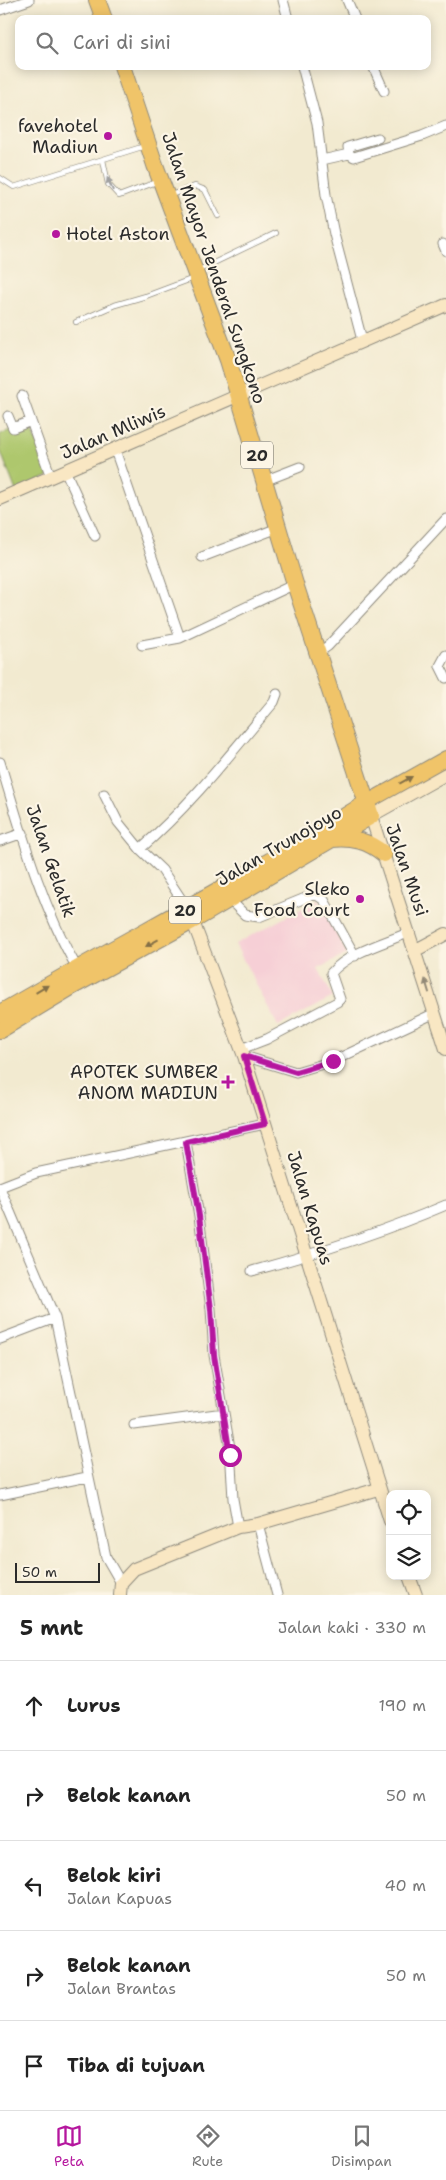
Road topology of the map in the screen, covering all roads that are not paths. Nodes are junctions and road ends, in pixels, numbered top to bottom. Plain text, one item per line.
1 (29, 0) edge
2 (97, 0) edge
3 (283, 0) edge
4 (347, 0) edge
5 (0, 10) edge
6 (103, 15) edge
7 (287, 15) edge
8 (353, 15) edge
9 (123, 70) edge
10 (303, 70) edge
11 (375, 70) edge
12 (384, 92) dead end
13 (446, 126) edge
14 (378, 138) dead end
15 (149, 144) junction
16 (349, 154) junction
17 (103, 160) junction
18 (322, 160) junction
19 (0, 178) edge
20 (161, 180) junction
21 (167, 196) junction
22 (218, 216) dead end
23 (276, 233) dead end
24 (197, 274) junction
25 (446, 305) edge
26 (76, 322) dead end
27 (362, 340) junction
28 (22, 396) dead end
29 (239, 396) junction
30 (8, 416) dead end
31 (31, 421) junction
32 (115, 450) junction
33 (300, 467) dead end
34 (65, 470) junction
35 (51, 477) junction
36 (264, 481) junction
37 (0, 500) edge
38 (446, 519) edge
39 (278, 528) junction
40 (94, 536) dead end
41 (202, 557) dead end
42 (295, 584) junction
43 (180, 638) junction
44 (142, 645) dead end
45 (318, 653) junction
46 (446, 655) edge
47 (446, 678) edge
48 (277, 694) dead end
49 (446, 758) edge
50 (0, 762) edge
51 (446, 774) edge
52 (104, 794) dead end
53 (369, 809) junction
54 (23, 833) junction
55 (330, 839) junction
56 (0, 841) edge
57 (140, 849) junction
58 (384, 854) junction
59 (225, 893) junction
60 (191, 914) junction
61 (410, 932) junction
62 (446, 934) edge
63 (416, 950) junction
64 (355, 956) junction
65 (77, 968) junction
66 (0, 1013) edge
67 (435, 1013) junction
68 (0, 1030) edge
69 (446, 1049) edge
70 (243, 1052) junction
71 (265, 1124) junction
72 (186, 1142) junction
73 (0, 1187) edge
74 (446, 1205) edge
75 (307, 1256) junction
76 (252, 1271) dead end
77 (55, 1318) junction
78 (0, 1339) edge
79 (224, 1413) junction
80 (134, 1425) dead end
81 (87, 1477) junction
82 (378, 1488) junction
83 (0, 1495) edge
84 (386, 1510) edge
85 (258, 1524) junction
86 (238, 1527) junction
87 (410, 1580) edge
88 (121, 1589) edge
89 (277, 1595) edge
90 (416, 1595) edge

1 - 5 street
2 - 6 highway
3 - 7 street
4 - 8 street
9 - 15 highway, Jalan Mayor Jenderal Sungkono / 20
10 - 18 street
11 - 12 street
13 - 16 street
14 - 16 street
15 - 17 lane
15 - 20 highway, Jalan Mayor Jenderal Sungkono / 20
16 - 18 street
17 - 19 lane
20 -> 17 lane
18 - 27 street
20 - 21 highway, Jalan Mayor Jenderal Sungkono / 20
21 - 22 lane
21 - 24 highway, Jalan Mayor Jenderal Sungkono / 20
23 - 24 lane
24 - 26 lane
24 - 29 highway, Jalan Mayor Jenderal Sungkono / 20
25 - 27 main road, Jalan Mliwis
27 - 29 main road, Jalan Mliwis
28 - 31 street
29 - 32 main road, Jalan Mliwis
29 - 36 highway, Jalan Mayor Jenderal Sungkono / 20
30 - 31 street
31 - 35 street
32 - 34 main road, Jalan Mliwis
32 - 43 street
33 - 36 street
34 - 35 main road, Jalan Mliwis
34 - 40 street
35 - 37 main road, Jalan Mliwis
36 - 39 highway, Jalan Mayor Jenderal Sungkono / 20
38 - 45 street
39 - 41 street
39 - 42 highway, Jalan Mayor Jenderal Sungkono / 20
42 - 43 street
42 - 45 highway, Jalan Mayor Jenderal Sungkono / 20
43 - 44 street
45 - 53 highway, Jalan Mayor Jenderal Sungkono / 20
46 - 47 street
48 - 57 street
53 -> 49 main road
50 - 54 street, Jalan Gelatik
51 - 53 main road
52 - 57 street
53 - 55 highway, Jalan Trunojoyo / 20
53 - 58 main road, Jalan Musi
53 - 59 highway, Jalan Trunojoyo / 20
54 - 56 street
54 - 65 street, Jalan Gelatik
55 - 58 highway
55 - 59 highway, Jalan Trunojoyo / 20
57 - 60 street
58 - 61 main road, Jalan Musi
59 - 60 highway, Jalan Trunojoyo / 20
59 - 64 street
60 - 65 highway, Jalan Trunojoyo / 20
60 -> 68 highway, Jalan Trunojoyo / 20
60 - 70 main road, Jalan Kapuas
61 - 63 main road, Jalan Musi
61 - 64 street
62 - 63 main road
67 -> 63 main road, Jalan Musi
64 - 70 street
66 -> 65 highway, Jalan Trunojoyo / 20
67 - 69 main road, Jalan Musi
67 - 70 street
70 - 71 main road, Jalan Kapuas
71 - 72 street
71 - 75 main road, Jalan Kapuas
72 - 73 street
72 - 79 street
73 - 77 street
74 - 75 street
75 - 76 street
75 - 82 main road, Jalan Kapuas
77 - 78 street
77 - 81 street
79 - 80 street
79 - 86 street
81 - 83 street
81 - 88 street
82 - 84 main road, Jalan Kapuas
82 - 85 main road
85 - 86 main road
85 - 89 street
86 - 88 main road
87 - 90 main road

